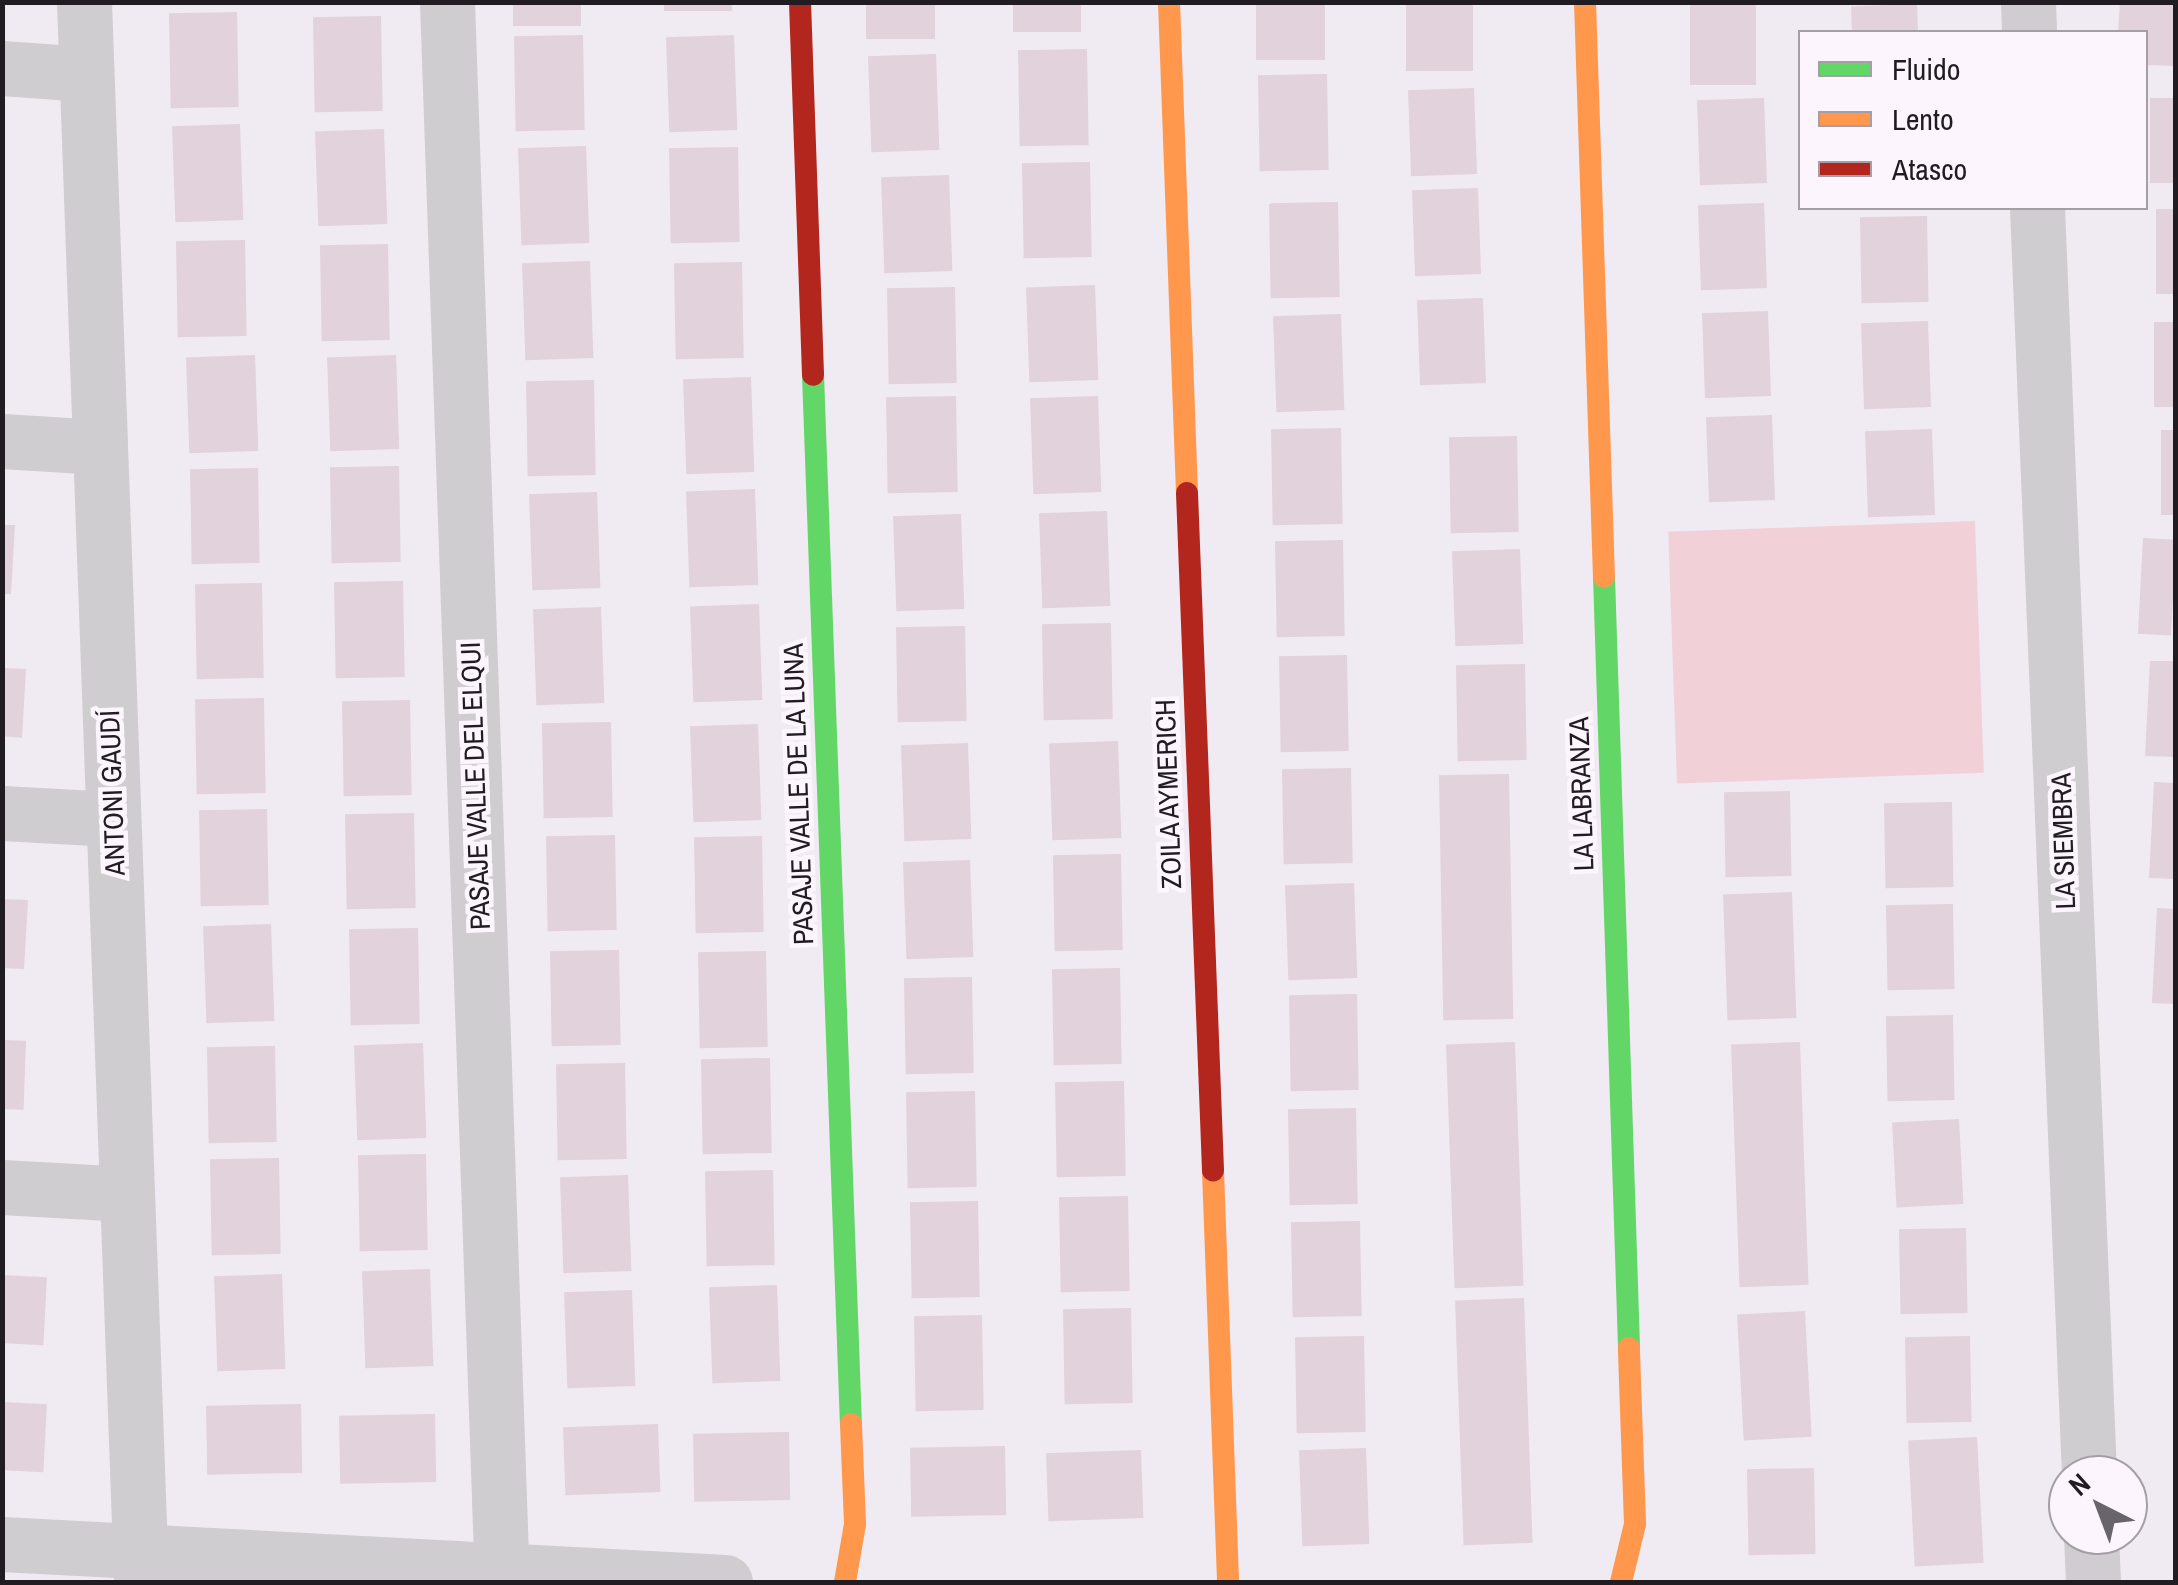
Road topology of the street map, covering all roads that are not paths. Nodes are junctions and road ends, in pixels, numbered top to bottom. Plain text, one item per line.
1 (84, 2) edge
2 (447, 2) edge
3 (800, 2) edge
4 (1168, 2) edge
5 (1585, 2) edge
6 (2028, 2) edge
7 (2029, 30) edge
8 (2, 68) edge
9 (86, 74) junction
10 (2036, 210) edge
11 (2, 441) edge
12 (100, 446) junction
13 (2, 813) edge
14 (113, 819) junction
15 (2, 1187) edge
16 (128, 1194) junction
17 (2087, 1455) edge
18 (2, 1544) edge
19 (2092, 1555) edge
20 (141, 1566) edge
21 (502, 1576) edge
22 (725, 1582) edge
23 (845, 1582) edge
24 (1228, 1582) edge
25 (1621, 1582) edge
26 (2093, 1582) edge

1 - 9 street, ANTONI GAUDÍ
2 - 21 street, PASAJE VALLE DEL ELQUI
3 - 23 street, PASAJE VALLE DE LA LUNA
4 - 24 street, ZOILA AYMERICH
5 - 25 street, LA LABRANZA
6 - 7 street
8 - 9 street
9 - 12 street, ANTONI GAUDÍ
10 - 17 street, LA SIEMBRA
11 - 12 street
12 - 14 street, ANTONI GAUDÍ
13 - 14 street
14 - 16 street, ANTONI GAUDÍ
15 - 16 street
16 - 20 street, ANTONI GAUDÍ
18 - 20 street
19 - 26 street
20 - 21 street
21 - 22 street

